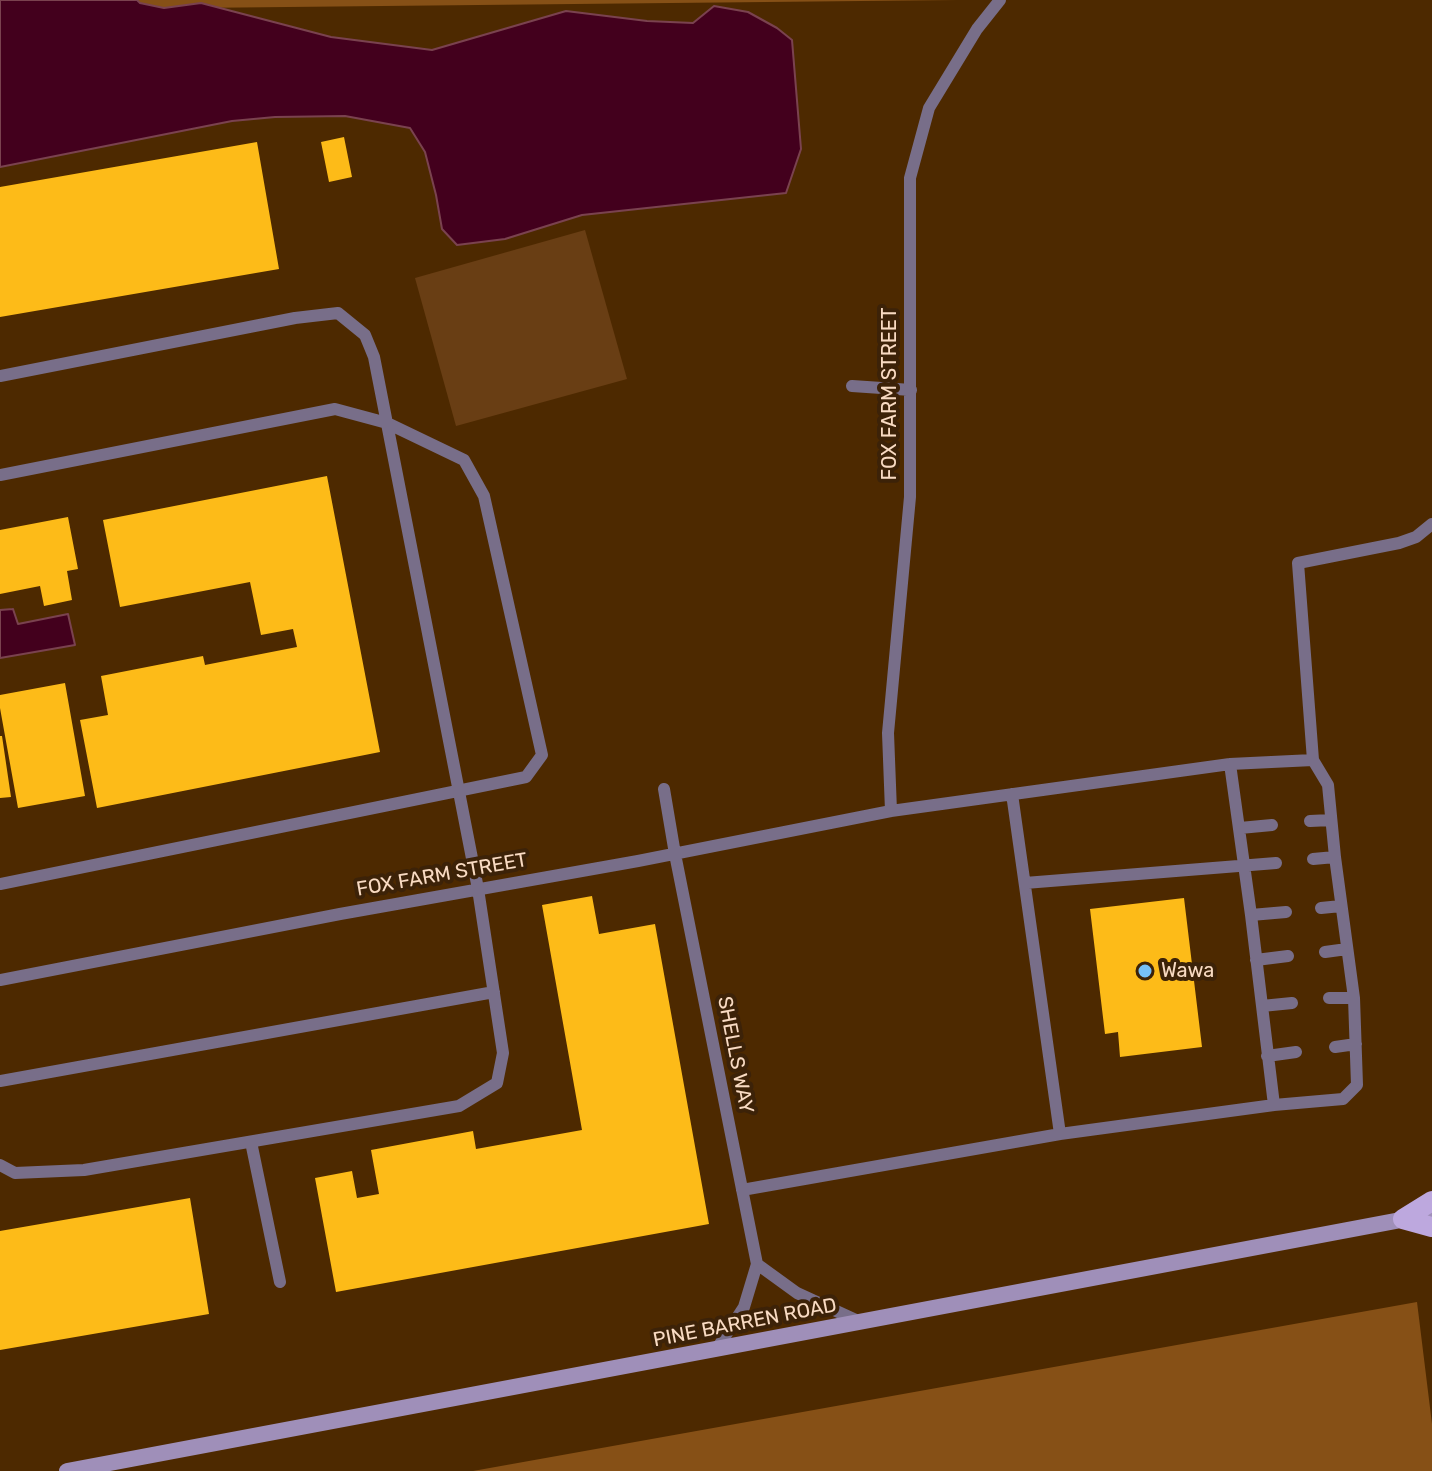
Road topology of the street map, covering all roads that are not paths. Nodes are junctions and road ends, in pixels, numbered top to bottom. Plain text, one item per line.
1 (1000, 0) edge
2 (0, 376) edge
3 (852, 386) dead end
4 (911, 390) junction
5 (387, 423) junction
6 (0, 475) edge
7 (1432, 524) edge
8 (1313, 760) junction
9 (1230, 764) junction
10 (664, 789) dead end
11 (459, 792) junction
12 (1012, 794) junction
13 (891, 811) junction
14 (1331, 820) junction
15 (1310, 821) dead end
16 (1272, 825) dead end
17 (1240, 828) junction
18 (675, 854) junction
19 (1335, 857) junction
20 (1313, 859) dead end
21 (1276, 863) dead end
22 (1244, 866) junction
23 (1025, 883) junction
24 (0, 884) edge
25 (478, 889) junction
26 (1341, 906) junction
27 (1321, 908) dead end
28 (1286, 912) dead end
29 (1251, 915) junction
30 (1347, 949) junction
31 (1325, 952) dead end
32 (1288, 956) dead end
33 (1256, 960) junction
34 (0, 980) edge
35 (494, 992) junction
36 (1329, 998) dead end
37 (1354, 998) junction
38 (1292, 1003) dead end
39 (1262, 1006) junction
40 (1356, 1044) junction
41 (1335, 1047) dead end
42 (1296, 1052) dead end
43 (1267, 1056) junction
44 (0, 1081) edge
45 (1274, 1105) junction
46 (1060, 1134) junction
47 (251, 1142) junction
48 (0, 1165) edge
49 (742, 1190) junction
50 (1432, 1201) edge
51 (1432, 1214) edge
52 (1403, 1219) junction
53 (1432, 1227) edge
54 (757, 1264) junction
55 (280, 1282) dead end
56 (858, 1321) junction
57 (718, 1347) junction
58 (67, 1471) edge

1 - 4 lane, FOX FARM STREET
2 - 5 lane
3 - 4 lane
4 - 13 lane, FOX FARM STREET
5 - 6 lane
5 - 11 lane
5 - 11 lane
7 - 8 lane
8 - 9 lane, FOX FARM STREET
8 - 14 lane
9 - 12 lane, FOX FARM STREET
9 - 17 lane
10 - 18 lane, SHELLS WAY
11 - 24 lane
11 - 25 lane
12 - 13 lane, FOX FARM STREET
12 - 23 lane
13 - 18 lane, FOX FARM STREET
14 - 15 lane
14 - 19 lane
16 - 17 lane
17 - 22 lane
18 - 25 lane, FOX FARM STREET
18 - 49 lane, SHELLS WAY
19 - 20 lane
19 - 26 lane
21 - 22 lane
22 - 23 lane
22 - 29 lane
23 - 46 lane
25 - 34 lane, FOX FARM STREET
25 - 35 lane
26 - 27 lane
26 - 30 lane
28 - 29 lane
29 - 33 lane
30 - 31 lane
30 - 37 lane
32 - 33 lane
33 - 39 lane
35 - 44 lane
35 - 47 lane
36 - 37 lane
37 - 40 lane
38 - 39 lane
39 - 43 lane
40 - 41 lane
40 - 45 lane
42 - 43 lane
43 - 45 lane
45 - 46 lane
46 - 49 lane
47 - 48 lane
47 - 55 lane
49 - 54 lane, SHELLS WAY
50 - 52 main road
51 - 52 main road, PINE BARREN ROAD
52 - 53 main road
52 - 56 main road, PINE BARREN ROAD
54 - 56 lane
54 - 57 lane, SHELLS WAY
56 - 57 main road, PINE BARREN ROAD
57 - 58 main road, PINE BARREN ROAD

